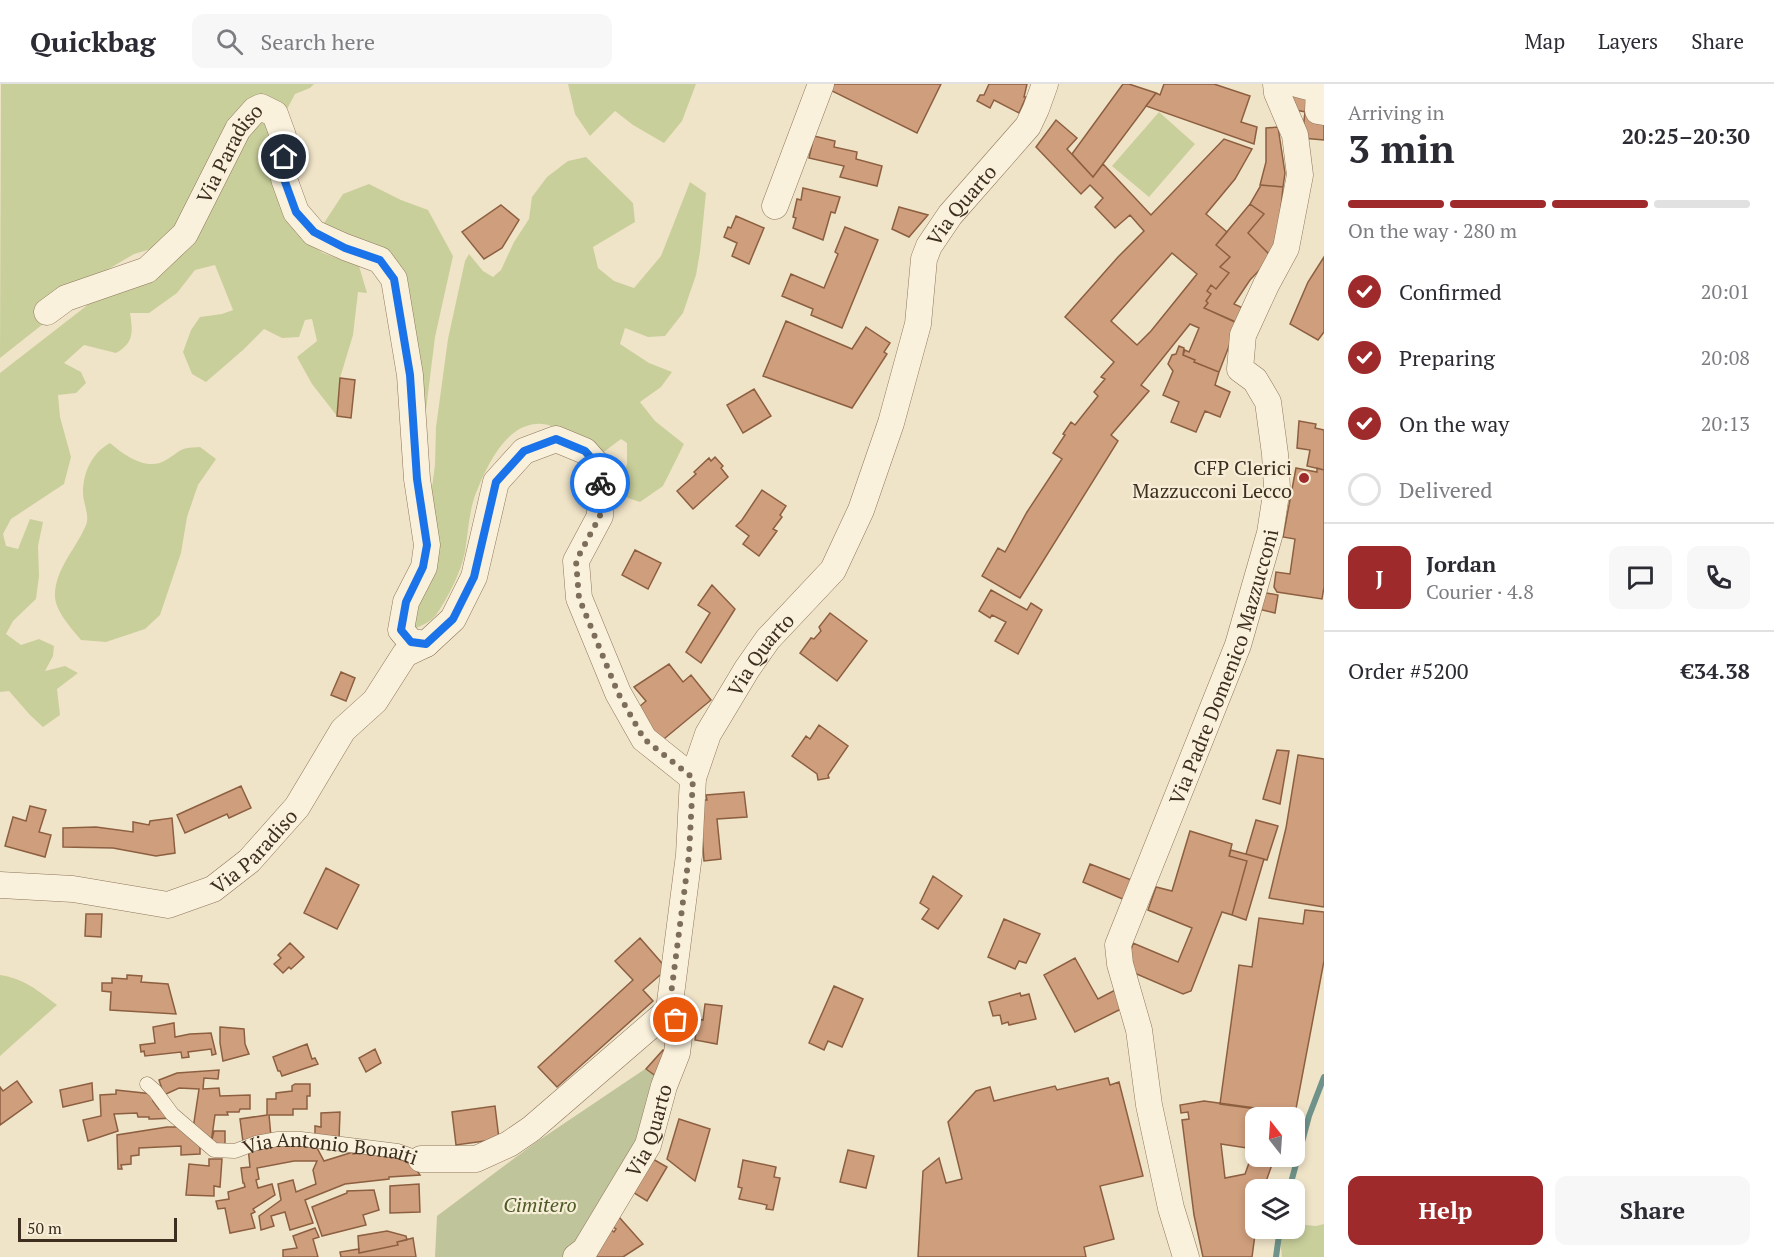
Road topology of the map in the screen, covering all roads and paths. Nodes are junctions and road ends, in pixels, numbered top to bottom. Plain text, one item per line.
1 (821, 84) edge
2 (1045, 84) edge
3 (1276, 84) edge
4 (1297, 84) edge
5 (1324, 112) edge
6 (775, 206) dead end
7 (47, 312) dead end
8 (426, 644) junction
9 (693, 778) junction
10 (0, 885) edge
11 (669, 1010) junction
12 (147, 1084) dead end
13 (422, 1158) joint
14 (576, 1257) edge
15 (1186, 1257) edge

1 - 6 street
2 - 9 street, Via Quarto
3 - 15 street, Via Padre Domenico Mazzucconi
4 - 5 street
7 - 8 street, Via Paradiso
8 - 9 street, Via Paradiso
8 - 10 street, Via Paradiso
9 - 11 street, Via Quarto
11 - 13 street, Via Antonio Bonaiti
11 - 14 street, Via Quarto
12 - 13 lane, Via Antonio Bonaiti

